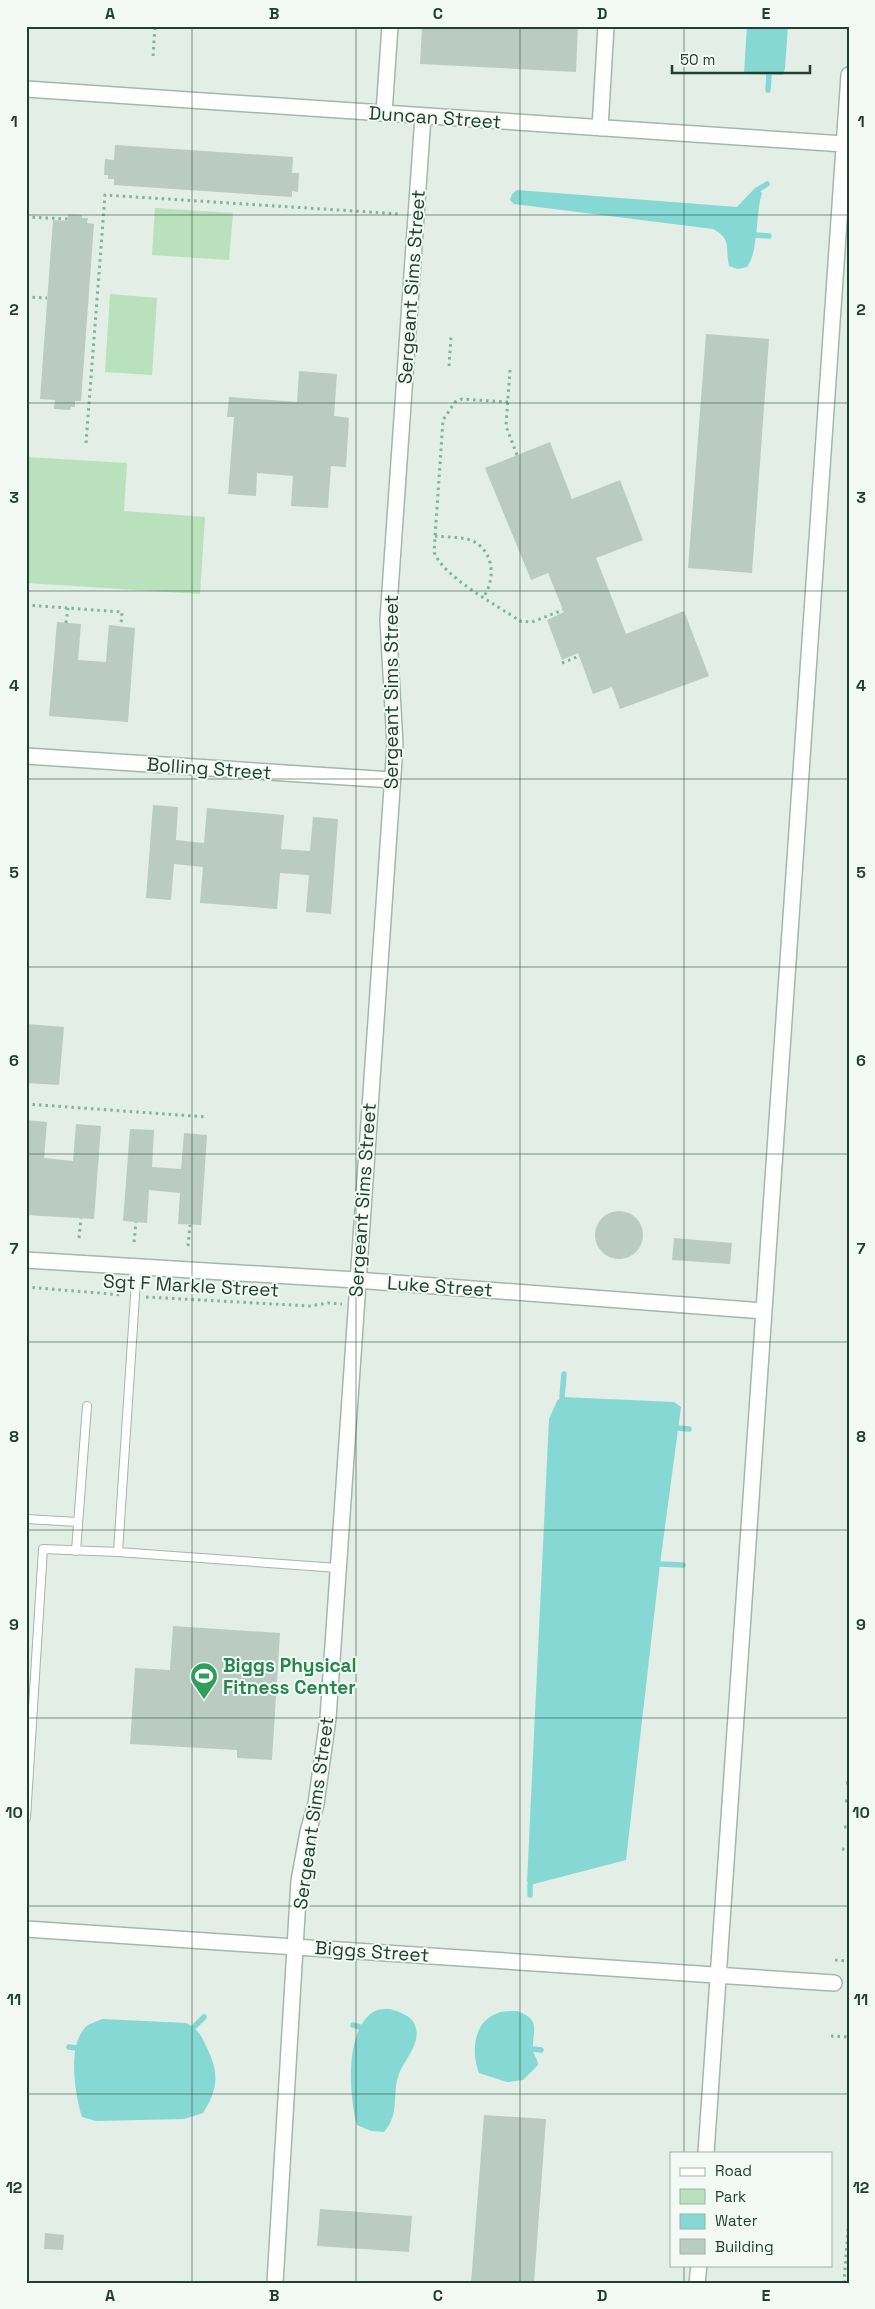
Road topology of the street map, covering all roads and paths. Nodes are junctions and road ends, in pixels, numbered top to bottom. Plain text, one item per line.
1 (155, 26) edge
2 (390, 26) edge
3 (606, 26) edge
4 (153, 56) dead end
5 (849, 75) edge
6 (26, 89) edge
7 (384, 113) junction
8 (423, 116) junction
9 (600, 128) junction
10 (844, 144) junction
11 (416, 215) junction
12 (26, 217) edge
13 (68, 219) dead end
14 (26, 297) edge
15 (47, 298) dead end
16 (451, 337) dead end
17 (449, 366) dead end
18 (510, 370) dead end
19 (508, 402) junction
20 (86, 443) dead end
21 (518, 455) dead end
22 (435, 536) junction
23 (484, 596) junction
24 (26, 605) edge
25 (68, 608) junction
26 (562, 610) dead end
27 (66, 623) dead end
28 (121, 626) dead end
29 (579, 656) dead end
30 (562, 663) dead end
31 (26, 756) edge
32 (392, 780) junction
33 (26, 1104) edge
34 (207, 1117) dead end
35 (27, 1215) edge
36 (81, 1218) dead end
37 (26, 1221) edge
38 (136, 1222) dead end
39 (190, 1225) dead end
40 (79, 1238) dead end
41 (134, 1242) dead end
42 (188, 1246) dead end
43 (26, 1260) edge
44 (137, 1266) junction
45 (356, 1280) junction
46 (26, 1287) edge
47 (135, 1296) junction
48 (355, 1305) junction
49 (764, 1311) junction
50 (87, 1406) dead end
51 (26, 1519) edge
52 (78, 1522) junction
53 (76, 1551) junction
54 (118, 1552) junction
55 (338, 1568) junction
56 (26, 1818) edge
57 (844, 1827) dead end
58 (849, 1827) edge
59 (842, 1849) dead end
60 (849, 1850) edge
61 (26, 1928) edge
62 (295, 1946) junction
63 (835, 1960) dead end
64 (849, 1961) edge
65 (718, 1975) junction
66 (834, 1983) dead end
67 (831, 2036) dead end
68 (849, 2037) edge
69 (706, 2152) edge
70 (849, 2217) edge
71 (699, 2266) edge
72 (275, 2283) edge
73 (698, 2283) edge
74 (844, 2283) edge

1 - 4 path
2 - 7 street
3 - 9 street
5 - 10 street
6 - 7 street, Duncan Street
7 - 8 street, Duncan Street
8 - 9 street, Duncan Street
8 - 11 street, Sergeant Sims Street
9 - 10 street, Duncan Street
10 - 49 street
11 - 20 path
11 - 32 street, Sergeant Sims Street
12 - 13 path
14 - 15 path
16 - 17 path
18 - 19 path
19 - 21 path
19 - 22 path
22 - 23 path
22 - 23 path
23 - 26 path
24 - 25 path
25 - 27 path
25 - 28 path
29 - 30 path
31 - 32 street, Bolling Street
32 - 45 street, Sergeant Sims Street
33 - 34 path
35 - 37 path
36 - 40 path
38 - 41 path
39 - 42 path
43 - 44 street, Luke Street
44 - 45 street, Luke Street
44 - 47 lane
45 - 48 street, Sergeant Sims Street
45 - 49 street, Luke Street
46 - 47 path, Sgt F Markle Street
47 - 48 path, Sgt F Markle Street
47 - 54 lane
48 - 55 street, Sergeant Sims Street
49 - 65 street
50 - 52 lane
51 - 52 lane
52 - 53 lane
53 - 54 lane
53 - 56 lane
54 - 55 lane
55 - 62 street, Sergeant Sims Street
57 - 58 path
59 - 60 path
61 - 62 street, Biggs Street
62 - 65 street, Biggs Street
62 - 72 street, Sergeant Sims Street
63 - 64 path
65 - 66 street, Biggs Street
65 - 69 street
67 - 68 path
70 - 74 path
71 - 73 street

